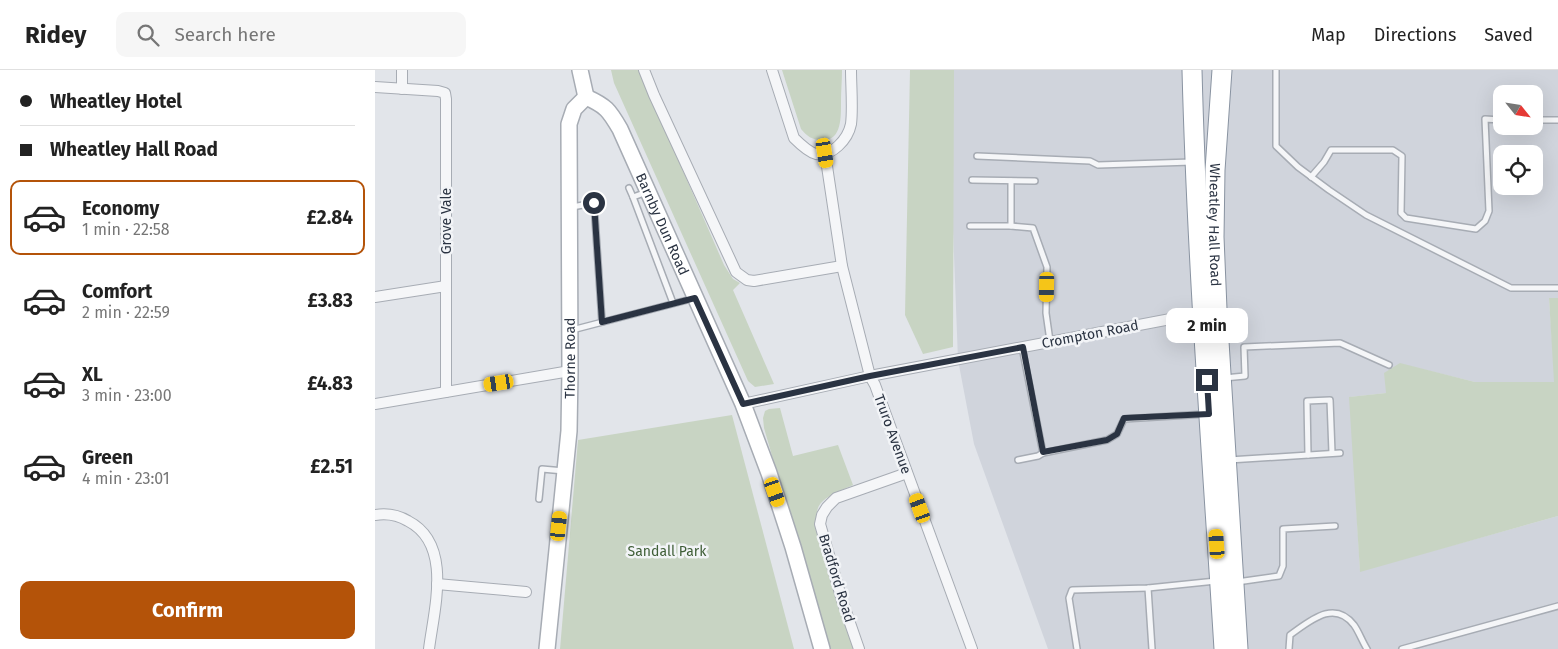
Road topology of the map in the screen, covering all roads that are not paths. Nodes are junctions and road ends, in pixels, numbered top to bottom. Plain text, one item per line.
1 (402, 70) edge
2 (580, 70) edge
3 (644, 70) edge
4 (772, 70) edge
5 (851, 70) edge
6 (1192, 70) edge
7 (1222, 70) edge
8 (1276, 70) edge
9 (375, 87) edge
10 (402, 89) junction
11 (586, 97) junction
12 (1493, 120) edge
13 (1543, 120) edge
14 (1558, 120) edge
15 (825, 153) junction
16 (977, 156) dead end
17 (1195, 162) junction
18 (1311, 176) junction
19 (972, 180) dead end
20 (1011, 181) junction
21 (1035, 181) dead end
22 (629, 188) dead end
23 (648, 192) junction
24 (593, 194) dead end
25 (633, 197) junction
26 (594, 203) junction
27 (569, 208) junction
28 (970, 226) dead end
29 (1011, 226) junction
30 (842, 266) junction
31 (446, 286) junction
32 (1558, 288) edge
33 (375, 297) edge
34 (695, 298) junction
35 (673, 303) junction
36 (1202, 313) junction
37 (602, 322) junction
38 (570, 331) junction
39 (1051, 341) junction
40 (1023, 347) junction
41 (1389, 365) dead end
42 (570, 371) junction
43 (870, 376) junction
44 (1221, 378) junction
45 (446, 392) junction
46 (375, 404) edge
47 (743, 404) junction
48 (1209, 414) junction
49 (1043, 452) junction
50 (1332, 453) junction
51 (1340, 453) dead end
52 (1308, 455) junction
53 (1018, 460) dead end
54 (1226, 460) junction
55 (565, 471) junction
56 (907, 473) junction
57 (539, 499) dead end
58 (375, 515) edge
59 (1335, 526) dead end
60 (1227, 582) junction
61 (437, 584) junction
62 (1148, 588) junction
63 (526, 592) dead end
64 (1558, 606) edge
65 (429, 649) edge
66 (547, 649) edge
67 (822, 649) edge
68 (859, 649) edge
69 (972, 649) edge
70 (1077, 649) edge
71 (1153, 649) edge
72 (1223, 649) edge
73 (1238, 649) edge
74 (1289, 649) edge
75 (1367, 649) edge
76 (1402, 649) edge

1 - 10 street
2 - 11 street
3 - 30 street
4 - 15 street
5 - 15 street
6 - 17 highway, Wheatley Hall Road
7 - 44 highway, Wheatley Hall Road
8 - 18 lane
9 - 10 street
10 - 31 street, Grove Vale
11 - 23 street, Barnby Dun Road
11 - 27 street, Thorne Road
12 - 18 lane
13 - 14 lane
15 - 30 street, Truro Avenue
16 - 17 lane
17 - 36 highway, Wheatley Hall Road
18 - 32 lane
19 - 20 lane
20 - 21 lane
20 - 29 lane
22 - 25 lane
23 - 25 lane
23 - 34 street, Barnby Dun Road
24 - 26 lane
25 - 35 lane
26 - 27 lane
26 - 37 lane
27 - 38 street, Thorne Road
28 - 29 lane
29 - 39 lane
30 - 43 street, Truro Avenue
31 - 33 street
31 - 45 street, Grove Vale
34 - 35 lane
34 - 47 street, Barnby Dun Road
35 - 37 lane
36 - 39 street, Crompton Road
36 - 48 highway, Wheatley Hall Road
37 - 38 lane
38 - 42 street, Thorne Road
39 - 40 street, Crompton Road
40 - 43 street, Crompton Road
40 - 49 lane
41 - 44 lane
42 - 45 street
42 - 55 street, Thorne Road
43 - 47 street, Crompton Road
43 - 56 street, Truro Avenue
44 - 54 highway, Wheatley Hall Road
45 - 46 street
47 - 67 street, Barnby Dun Road
48 - 49 lane
48 - 60 highway, Wheatley Hall Road
49 - 53 lane
50 - 51 lane
50 - 52 lane
50 - 52 lane
52 - 54 lane
54 - 60 highway, Wheatley Hall Road
55 - 57 lane
55 - 66 street, Thorne Road
56 - 68 street, Bradford Road
56 - 69 street, Truro Avenue
58 - 61 street
59 - 60 lane
60 - 62 lane
60 - 72 highway, Wheatley Hall Road
60 - 73 highway, Wheatley Hall Road
61 - 63 street
61 - 65 street
62 - 70 lane
62 - 71 lane
64 - 76 lane
74 - 75 lane

